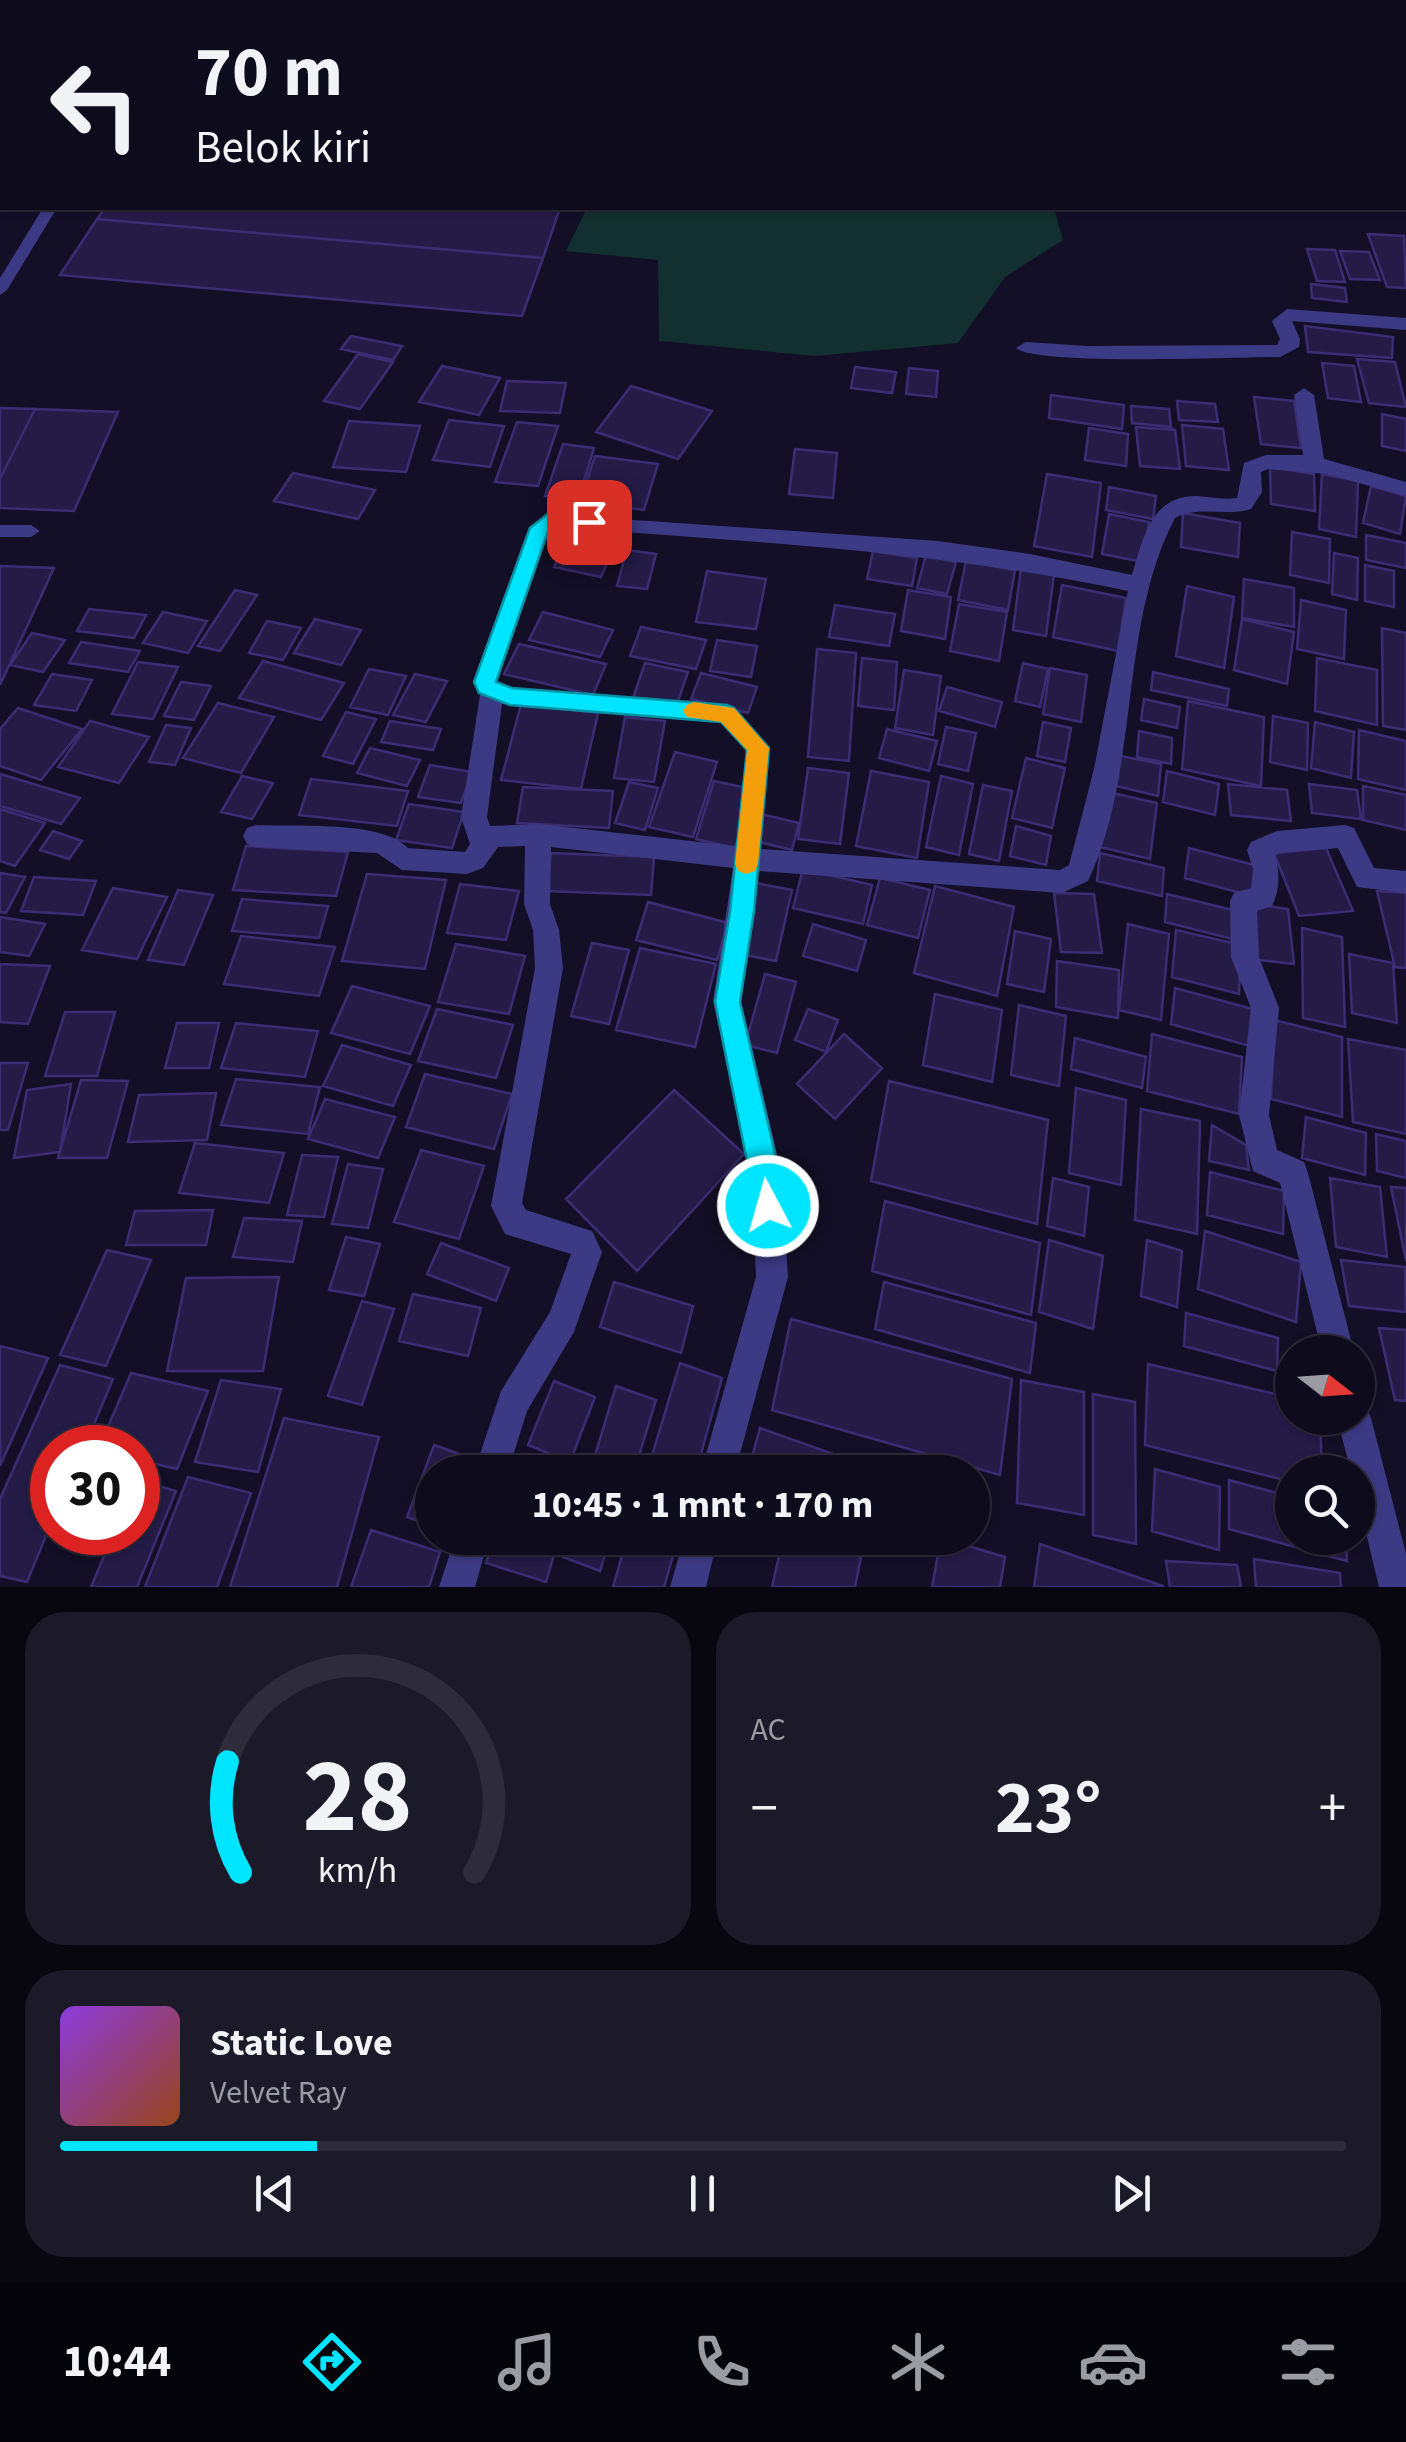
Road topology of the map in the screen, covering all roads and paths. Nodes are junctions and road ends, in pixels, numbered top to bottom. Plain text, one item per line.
1 (49, 210) edge
2 (0, 290) edge
3 (1406, 324) edge
4 (1026, 348) dead end
5 (1304, 395) dead end
6 (1315, 466) junction
7 (1406, 489) edge
8 (0, 530) edge
9 (32, 531) dead end
10 (1140, 585) junction
11 (492, 692) junction
12 (538, 835) junction
13 (256, 836) dead end
14 (483, 844) junction
15 (747, 859) junction
16 (1406, 882) edge
17 (1334, 1335) edge
18 (1358, 1435) edge
19 (497, 1455) edge
20 (723, 1455) edge
21 (466, 1555) edge
22 (696, 1555) edge
23 (456, 1587) edge
24 (688, 1587) edge
25 (1398, 1587) edge

1 - 2 lane
3 - 4 street
5 - 6 street
6 - 7 street
6 - 10 street
8 - 9 lane
10 - 11 street
10 - 15 street
11 - 14 street
11 - 15 street
12 - 14 street
12 - 15 street
12 - 19 street
13 - 14 street
15 - 20 street
16 - 17 street
18 - 25 street
21 - 23 street
22 - 24 street

